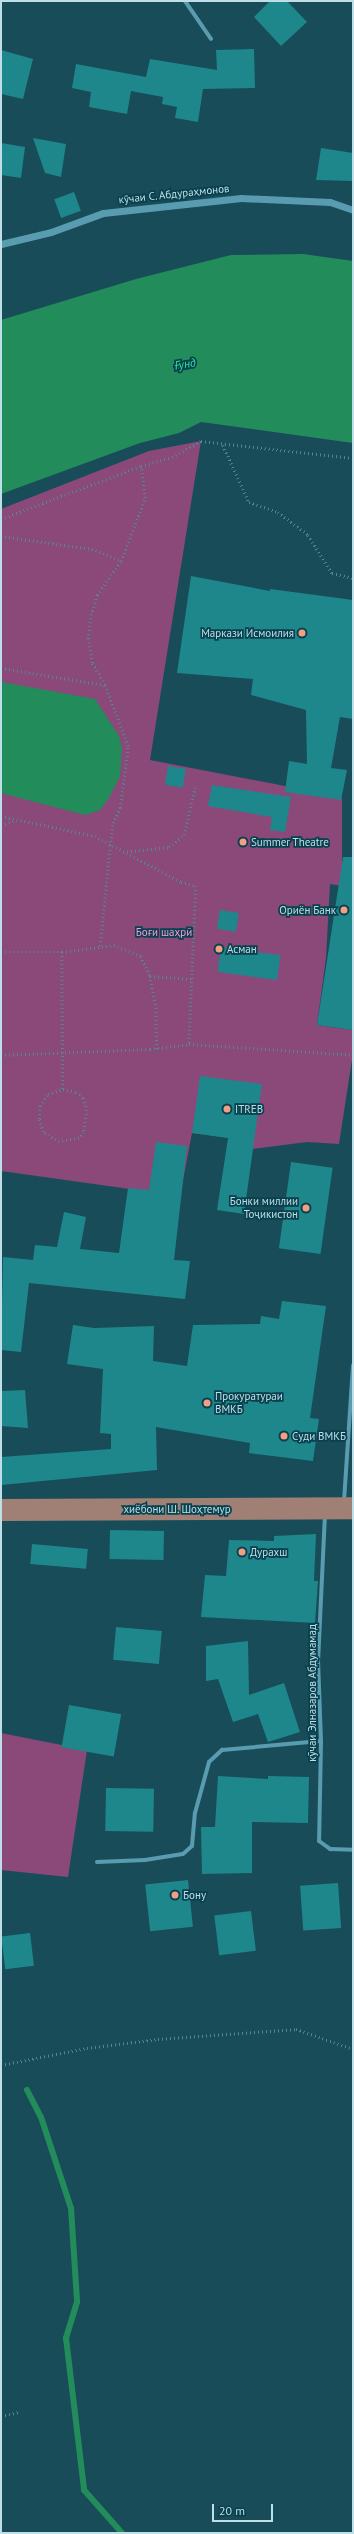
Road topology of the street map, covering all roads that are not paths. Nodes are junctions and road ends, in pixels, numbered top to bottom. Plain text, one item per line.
1 (185, 1) edge
2 (211, 39) dead end
3 (353, 210) edge
4 (1, 244) edge
5 (353, 1365) edge
6 (341, 1508) edge
7 (1, 1510) edge
8 (321, 1741) junction
9 (353, 1850) edge
10 (97, 1862) dead end

1 - 2 street
3 - 4 street, кӯчаи С. Абдураҳмонов
5 - 6 street, кӯчаи Элназаров Абдумамад
6 - 7 main road, хиёбони Ш. Шоҳтемур
6 - 8 street, кӯчаи Элназаров Абдумамад
8 - 9 street, кӯчаи Элназаров Абдумамад
8 - 10 street

